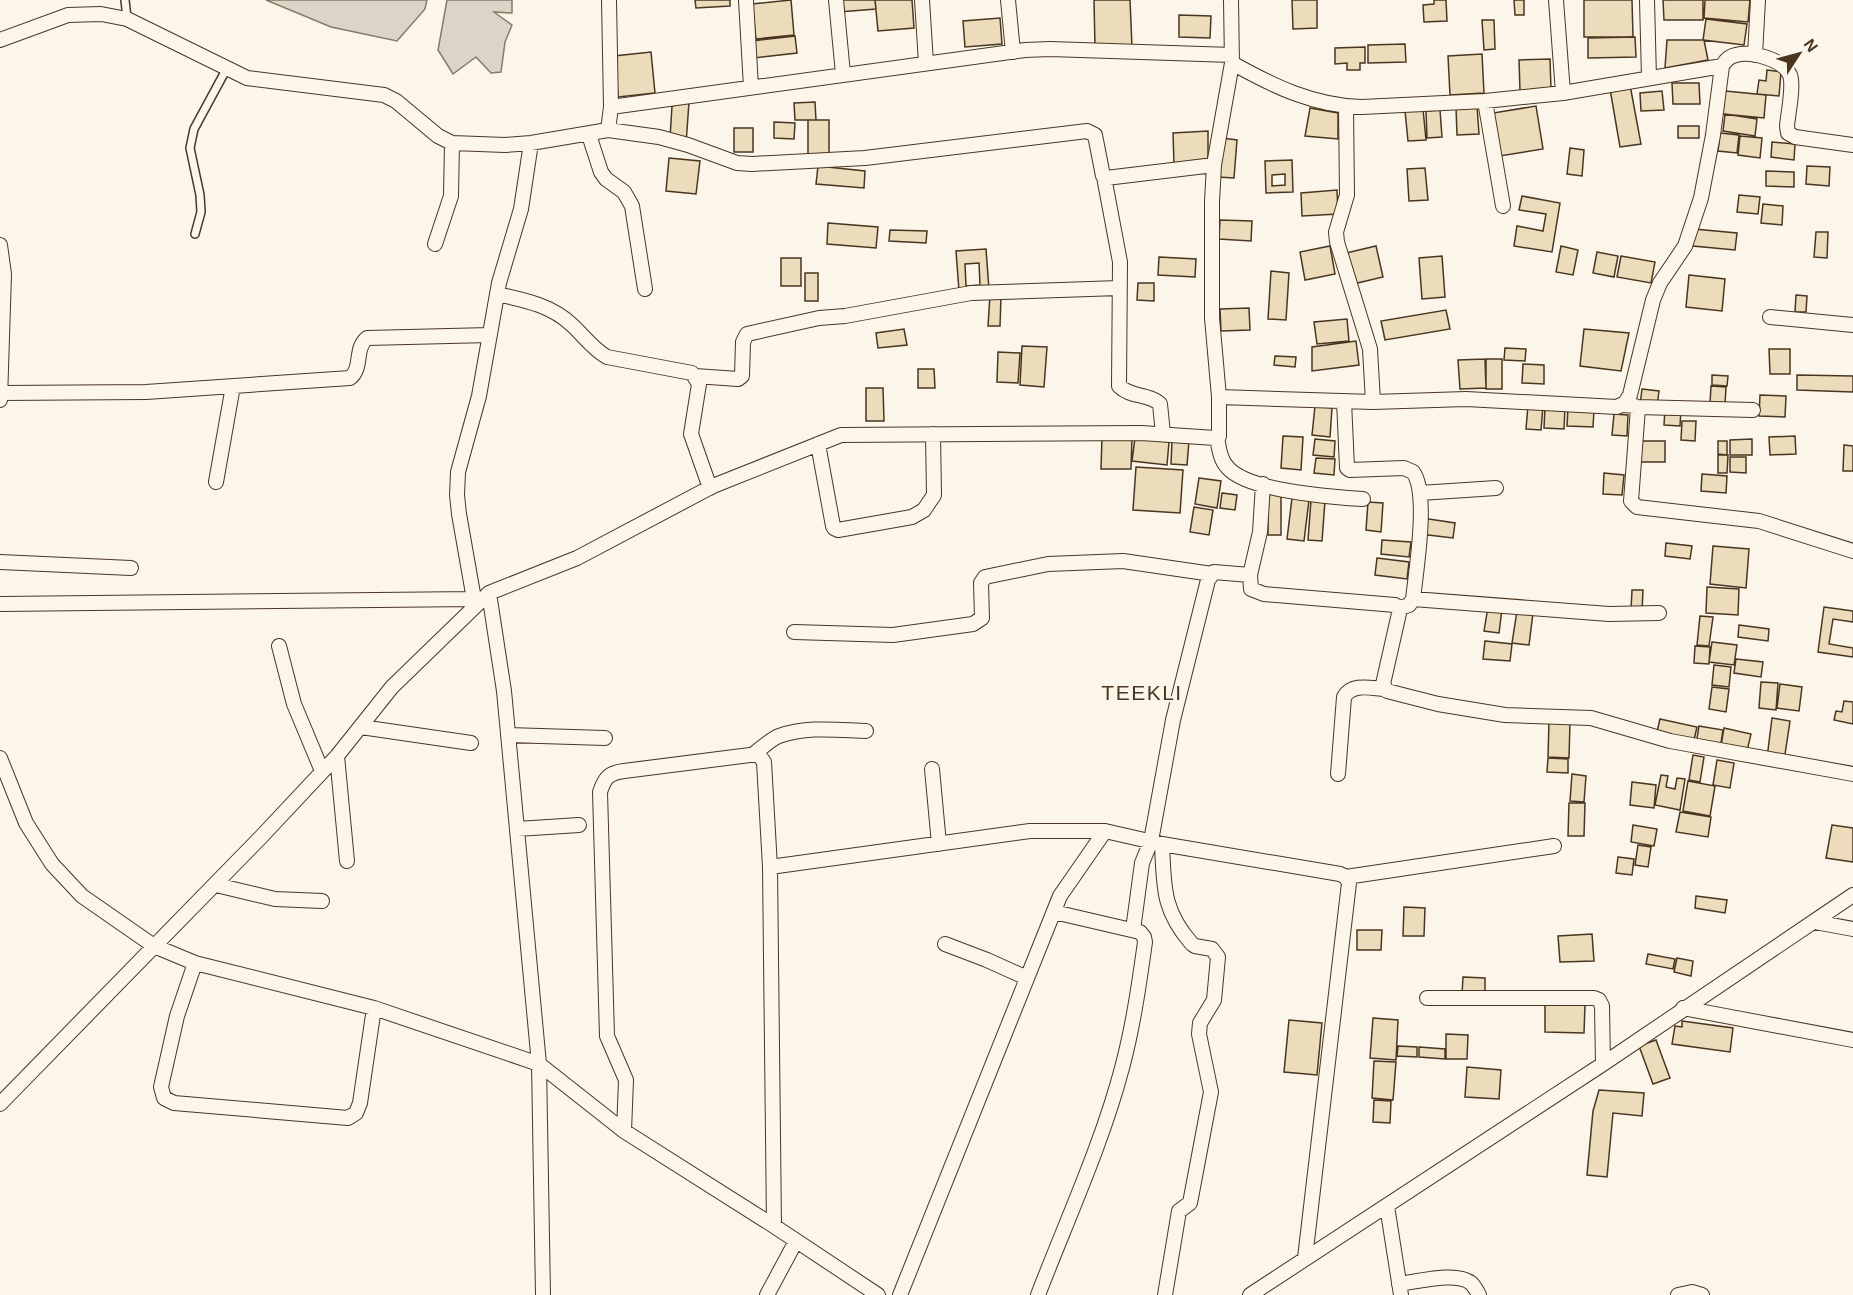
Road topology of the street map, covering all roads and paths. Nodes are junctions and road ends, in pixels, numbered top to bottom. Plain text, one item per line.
1 (124, 0) edge
2 (609, 0) edge
3 (746, 0) edge
4 (836, 0) edge
5 (922, 0) edge
6 (1008, 0) edge
7 (1231, 0) edge
8 (1556, 0) edge
9 (1647, 0) edge
10 (1758, 0) edge
11 (127, 19) junction
12 (0, 40) edge
13 (1013, 52) junction
14 (1755, 55) junction
15 (1232, 59) junction
16 (926, 63) junction
17 (1722, 66) junction
18 (227, 68) junction
19 (843, 74) junction
20 (1649, 78) junction
21 (751, 87) junction
22 (1563, 93) junction
23 (1485, 101) junction
24 (611, 107) junction
25 (1346, 107) junction
26 (608, 130) junction
27 (589, 135) junction
28 (452, 143) junction
29 (531, 143) junction
30 (1853, 145) edge
31 (1214, 165) junction
32 (1104, 177) junction
33 (1503, 206) dead end
34 (195, 234) dead end
35 (435, 244) dead end
36 (0, 245) edge
37 (1119, 288) junction
38 (645, 289) dead end
39 (497, 294) junction
40 (1770, 317) dead end
41 (1853, 325) edge
42 (490, 335) junction
43 (695, 376) junction
44 (233, 386) junction
45 (1, 396) edge
46 (1219, 397) junction
47 (1344, 401) junction
48 (1373, 402) junction
49 (1623, 405) junction
50 (1637, 407) junction
51 (1754, 410) dead end
52 (933, 434) junction
53 (1163, 434) junction
54 (1217, 437) junction
55 (818, 444) junction
56 (216, 482) dead end
57 (1263, 484) junction
58 (710, 488) junction
59 (1496, 488) dead end
60 (1420, 493) junction
61 (1363, 499) dead end
62 (1853, 551) edge
63 (0, 562) edge
64 (131, 568) dead end
65 (1212, 574) junction
66 (1250, 575) junction
67 (489, 593) junction
68 (1413, 599) junction
69 (475, 602) junction
70 (0, 604) edge
71 (1400, 608) junction
72 (1659, 613) dead end
73 (794, 632) dead end
74 (279, 646) dead end
75 (1384, 689) junction
76 (361, 727) junction
77 (866, 731) dead end
78 (507, 735) junction
79 (605, 738) dead end
80 (471, 743) dead end
81 (755, 753) junction
82 (337, 756) junction
83 (1, 762) edge
84 (932, 769) dead end
85 (322, 771) junction
86 (1338, 774) dead end
87 (1853, 774) edge
88 (579, 825) dead end
89 (517, 829) junction
90 (1105, 831) junction
91 (1156, 843) junction
92 (939, 844) junction
93 (1554, 846) dead end
94 (347, 861) dead end
95 (770, 867) junction
96 (1346, 877) junction
97 (216, 885) junction
98 (1853, 895) edge
99 (322, 901) dead end
100 (1054, 912) junction
101 (1815, 922) junction
102 (1853, 928) edge
103 (1133, 930) junction
104 (945, 944) dead end
105 (154, 946) junction
106 (195, 963) junction
107 (1027, 978) junction
108 (1427, 998) dead end
109 (374, 1008) junction
110 (1683, 1008) junction
111 (1853, 1040) edge
112 (539, 1064) junction
113 (1604, 1064) junction
114 (0, 1104) edge
115 (624, 1131) junction
116 (1387, 1206) junction
117 (774, 1226) junction
118 (796, 1241) junction
119 (1305, 1258) junction
120 (1400, 1290) edge
121 (543, 1295) edge
122 (767, 1295) edge
123 (878, 1295) edge
124 (900, 1295) edge
125 (1038, 1295) edge
126 (1165, 1295) edge
127 (1250, 1295) edge
128 (1479, 1295) edge
129 (1678, 1295) edge
130 (1702, 1295) edge

1 - 11 lane
2 - 24 street
3 - 21 street
4 - 19 street
5 - 16 street
6 - 13 street
7 - 15 street
8 - 22 street
9 - 20 street
10 - 14 street
11 - 12 street
11 - 18 street
13 - 15 street
13 - 16 street
14 - 17 street
14 - 30 street
15 - 25 street
15 - 31 street
16 - 19 street
17 - 20 street
17 - 49 street
18 - 28 street
18 - 34 lane
19 - 21 street
20 - 22 street
21 - 24 street
22 - 23 street
23 - 25 street
23 - 33 street
24 - 26 street
25 - 48 street
26 - 27 street
26 - 32 street
27 - 29 street
27 - 38 street
28 - 29 street
28 - 35 street
29 - 39 street
31 - 32 street
31 - 46 street
32 - 37 street
36 - 45 street
37 - 43 street
37 - 53 street
39 - 42 street
39 - 43 street
40 - 41 street
42 - 44 street
42 - 69 street
43 - 58 street
44 - 45 street
44 - 56 street
46 - 47 street
46 - 54 street
47 - 48 street
47 - 60 street
48 - 49 street
49 - 50 street
50 - 51 street
50 - 62 street
52 - 53 street
52 - 55 street
52 - 55 street
53 - 54 street
54 - 57 street
55 - 58 street
57 - 61 street
57 - 66 street
58 - 67 street
59 - 60 street
60 - 68 street
63 - 64 street
65 - 66 street
65 - 73 street
65 - 91 street
66 - 71 street
67 - 69 street
67 - 78 street
68 - 71 street
68 - 72 street
69 - 70 street
69 - 76 street
71 - 75 street
74 - 85 street
75 - 86 street
75 - 87 street
76 - 80 street
76 - 82 street
77 - 81 street
78 - 79 street
78 - 89 street
81 - 95 street
81 - 115 street
82 - 85 street
82 - 94 street
83 - 105 street
84 - 92 street
85 - 97 street
88 - 89 street
89 - 112 street
90 - 91 street
90 - 92 street
90 - 100 street
91 - 96 street
91 - 103 street
91 - 126 street
92 - 95 street
93 - 96 street
95 - 117 street
96 - 119 street
97 - 99 street
97 - 105 street
98 - 101 street
100 - 103 street
100 - 107 street
101 - 102 street
101 - 110 street
103 - 125 street
104 - 107 street
105 - 106 street
105 - 114 street
106 - 109 street
106 - 109 street
107 - 124 street
108 - 113 street
109 - 112 street
110 - 111 street
110 - 113 street
112 - 115 street
112 - 121 street
113 - 116 street
115 - 117 street
116 - 119 street
116 - 120 street
117 - 118 street
118 - 122 street
118 - 123 street
119 - 127 street
120 - 128 street
129 - 130 street

